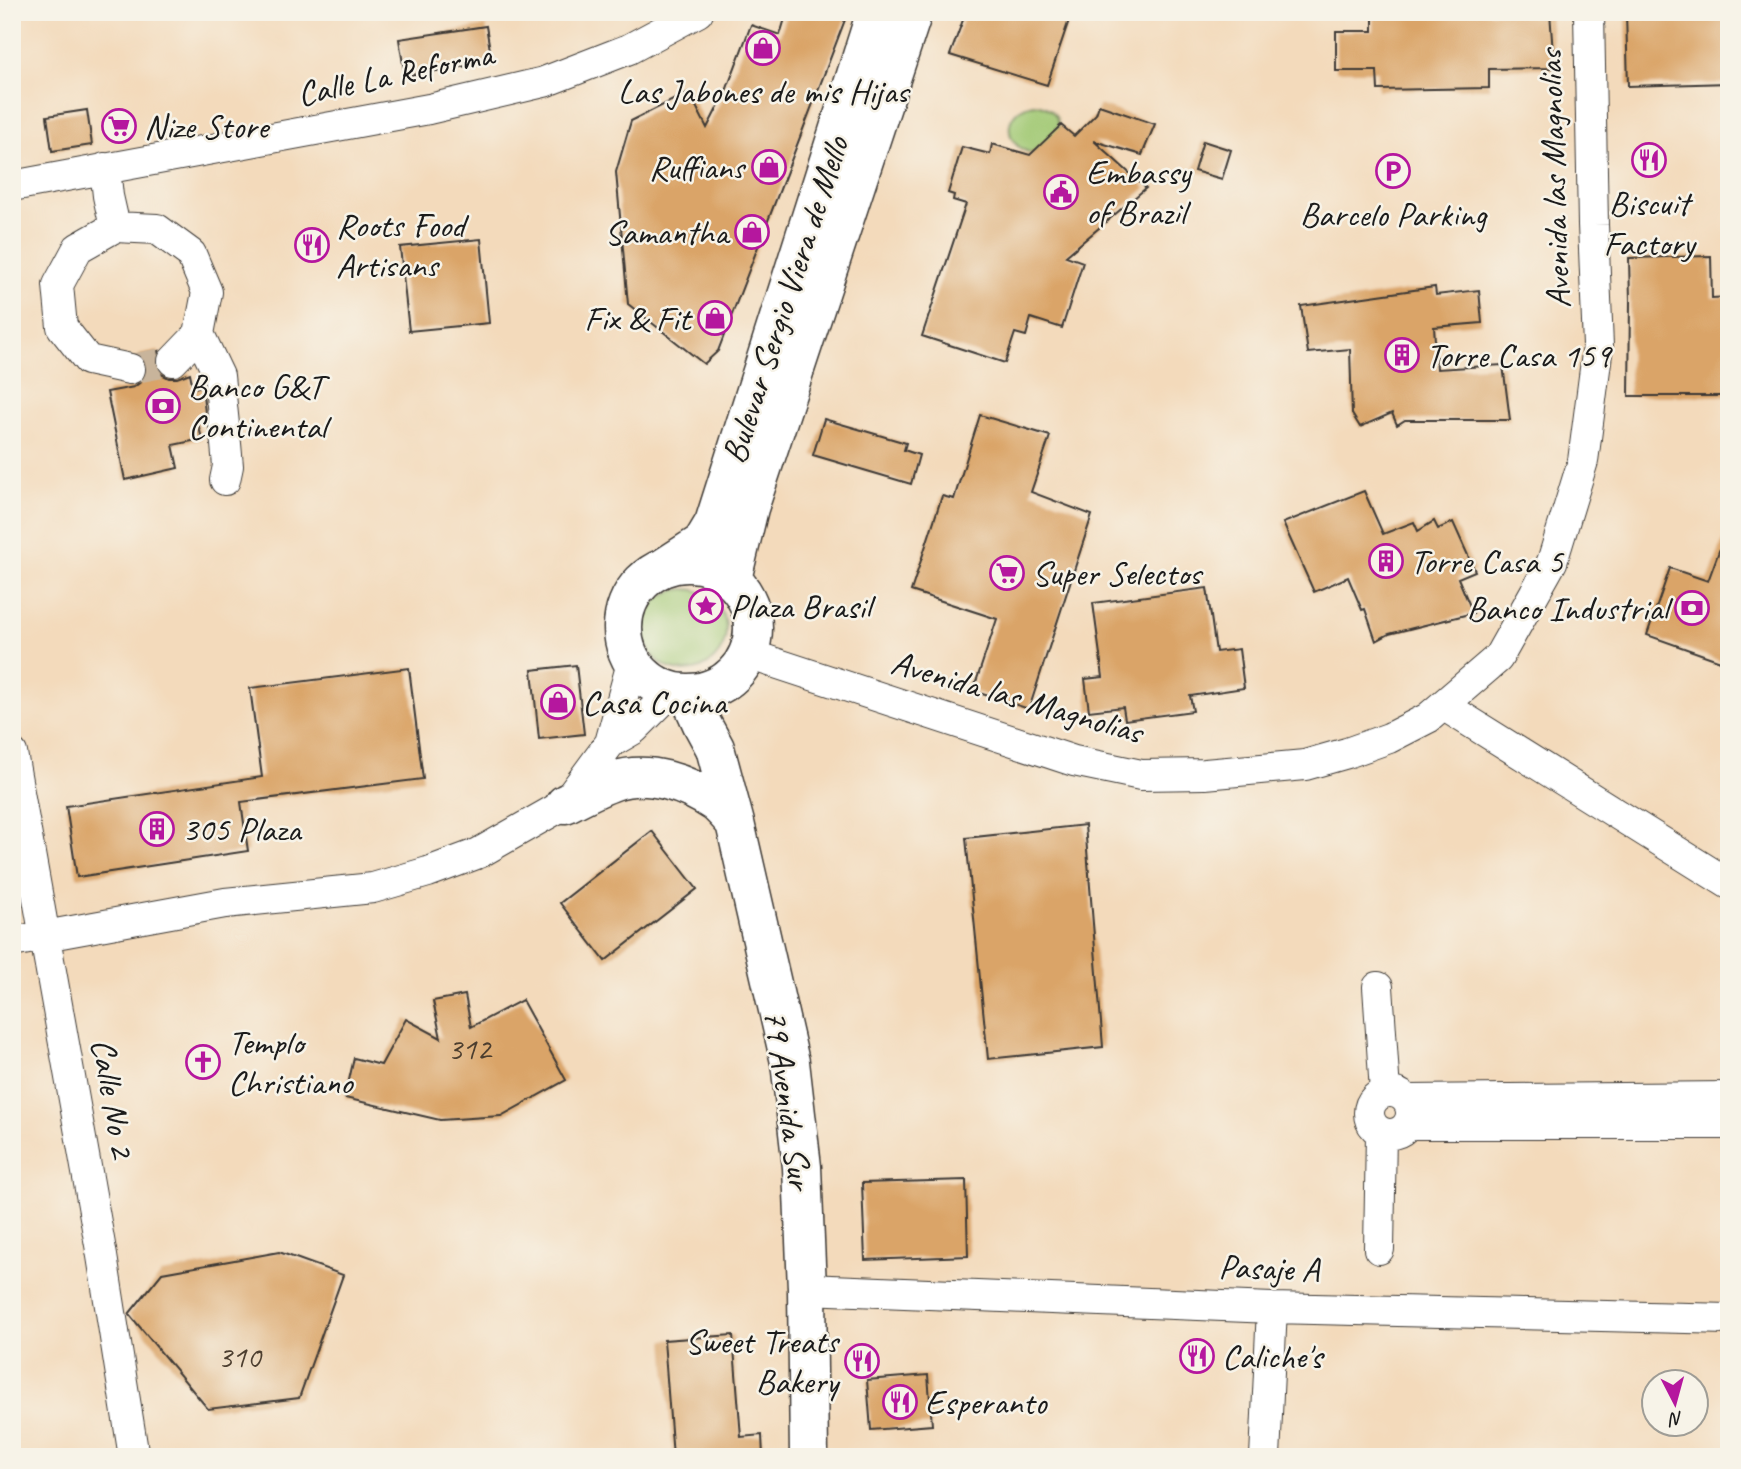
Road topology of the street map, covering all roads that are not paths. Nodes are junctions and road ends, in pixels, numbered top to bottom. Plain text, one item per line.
1 (698, 12) edge
2 (876, 12) edge
3 (913, 12) edge
4 (1589, 12) edge
5 (105, 168) junction
6 (12, 186) edge
7 (115, 227) junction
8 (198, 334) junction
9 (173, 361) tunnel mouth
10 (130, 369) tunnel mouth
11 (225, 480) dead end
12 (665, 567) junction
13 (732, 579) junction
14 (632, 663) junction
15 (741, 664) junction
16 (680, 692) junction
17 (1443, 705) junction
18 (610, 743) junction
19 (715, 748) junction
20 (12, 753) edge
21 (565, 804) junction
22 (735, 823) junction
23 (1729, 884) edge
24 (45, 937) junction
25 (12, 942) edge
26 (1378, 988) dead end
27 (1729, 1097) edge
28 (1401, 1105) junction
29 (1729, 1124) edge
30 (1381, 1133) junction
31 (1379, 1249) dead end
32 (807, 1289) junction
33 (1272, 1308) junction
34 (1729, 1319) edge
35 (134, 1457) edge
36 (809, 1457) edge
37 (1265, 1457) edge

1 - 5 street, Calle La Reforma
2 - 12 main road, Bulevar Sergio Viera de Mello
3 - 13 main road, Bulevar Sergio Viera de Mello
4 - 17 street, Avenida las Magnolias
5 - 6 street, Calle La Reforma
5 - 7 street
7 - 8 street
7 - 10 street
8 - 9 street
8 - 11 street
12 - 13 main road
12 - 14 main road
13 - 15 main road
14 - 16 main road
14 - 18 street
15 - 16 main road
15 - 17 street, Avenida las Magnolias
15 - 19 main road, 79 Avenida Sur
16 - 18 street
16 - 19 main road, 79 Avenida Sur
17 - 23 street
18 - 21 street
19 - 22 main road, 79 Avenida Sur
20 - 24 street, Calle No 2
21 - 22 main road
21 - 24 street
22 - 32 main road, 79 Avenida Sur
24 - 25 street
24 - 35 street, Calle No 2
26 - 28 street
27 - 28 street
28 - 29 street
28 - 30 street
28 - 30 street
30 - 31 street
32 - 33 street, Pasaje A
32 - 36 main road, 79 Avenida Sur
33 - 34 street, Pasaje A
33 - 37 street

